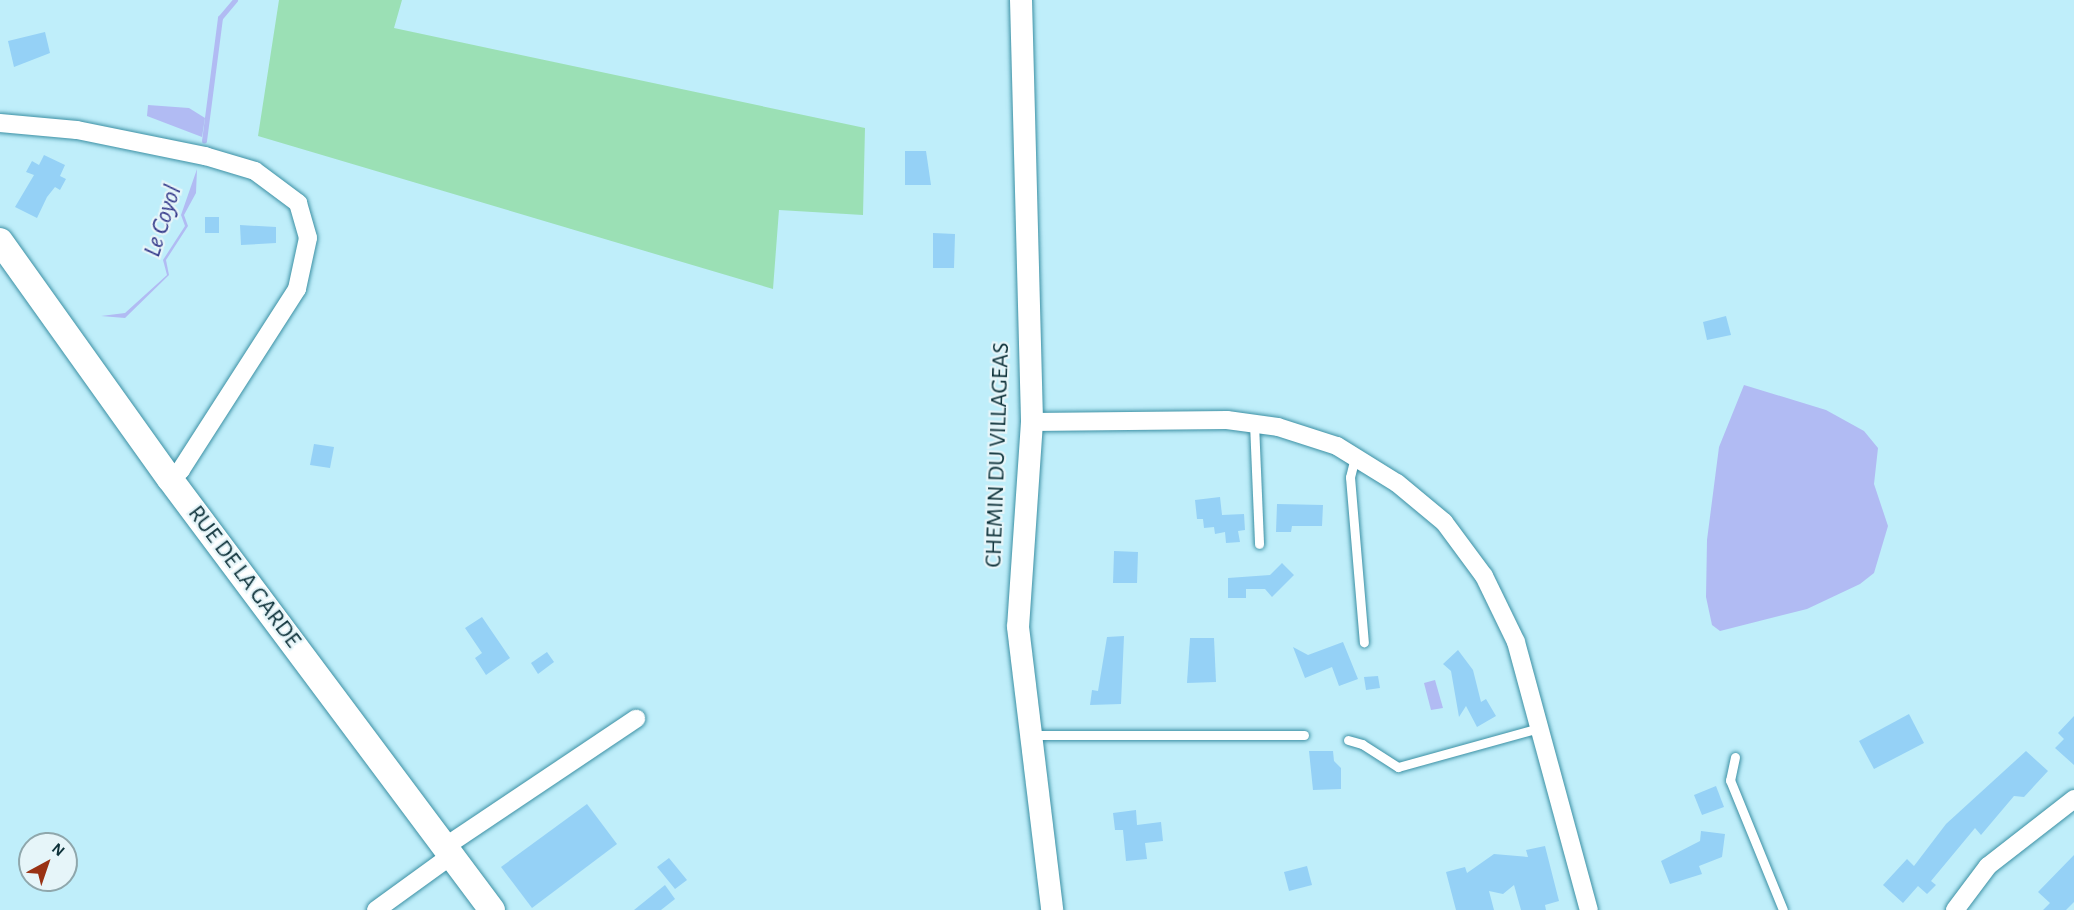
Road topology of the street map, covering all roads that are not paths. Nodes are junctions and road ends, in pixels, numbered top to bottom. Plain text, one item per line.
1 (1021, 0) edge
2 (0, 123) edge
3 (0, 241) edge
4 (1032, 422) junction
5 (1254, 423) junction
6 (1355, 457) junction
7 (170, 479) junction
8 (1259, 544) dead end
9 (1364, 642) dead end
10 (636, 719) dead end
11 (1539, 728) junction
12 (1028, 735) junction
13 (1304, 735) dead end
14 (1348, 740) dead end
15 (1735, 757) dead end
16 (2074, 798) edge
17 (449, 850) junction
18 (376, 910) edge
19 (492, 910) edge
20 (1052, 910) edge
21 (1589, 910) edge
22 (1783, 910) edge
23 (1955, 910) edge

1 - 4 street, CHEMIN DU VILLAGEAS
2 - 7 street
3 - 7 main road, RUE DE LA GARDE
4 - 5 street
4 - 12 street, CHEMIN DU VILLAGEAS
5 - 6 street
5 - 8 lane
6 - 9 lane
6 - 11 street
7 - 17 main road, RUE DE LA GARDE
10 - 17 street
11 - 14 lane
11 - 21 street
12 - 13 lane
12 - 20 street, CHEMIN DU VILLAGEAS
15 - 22 lane
16 - 23 street
17 - 18 street
17 - 19 main road, RUE DE LA GARDE

